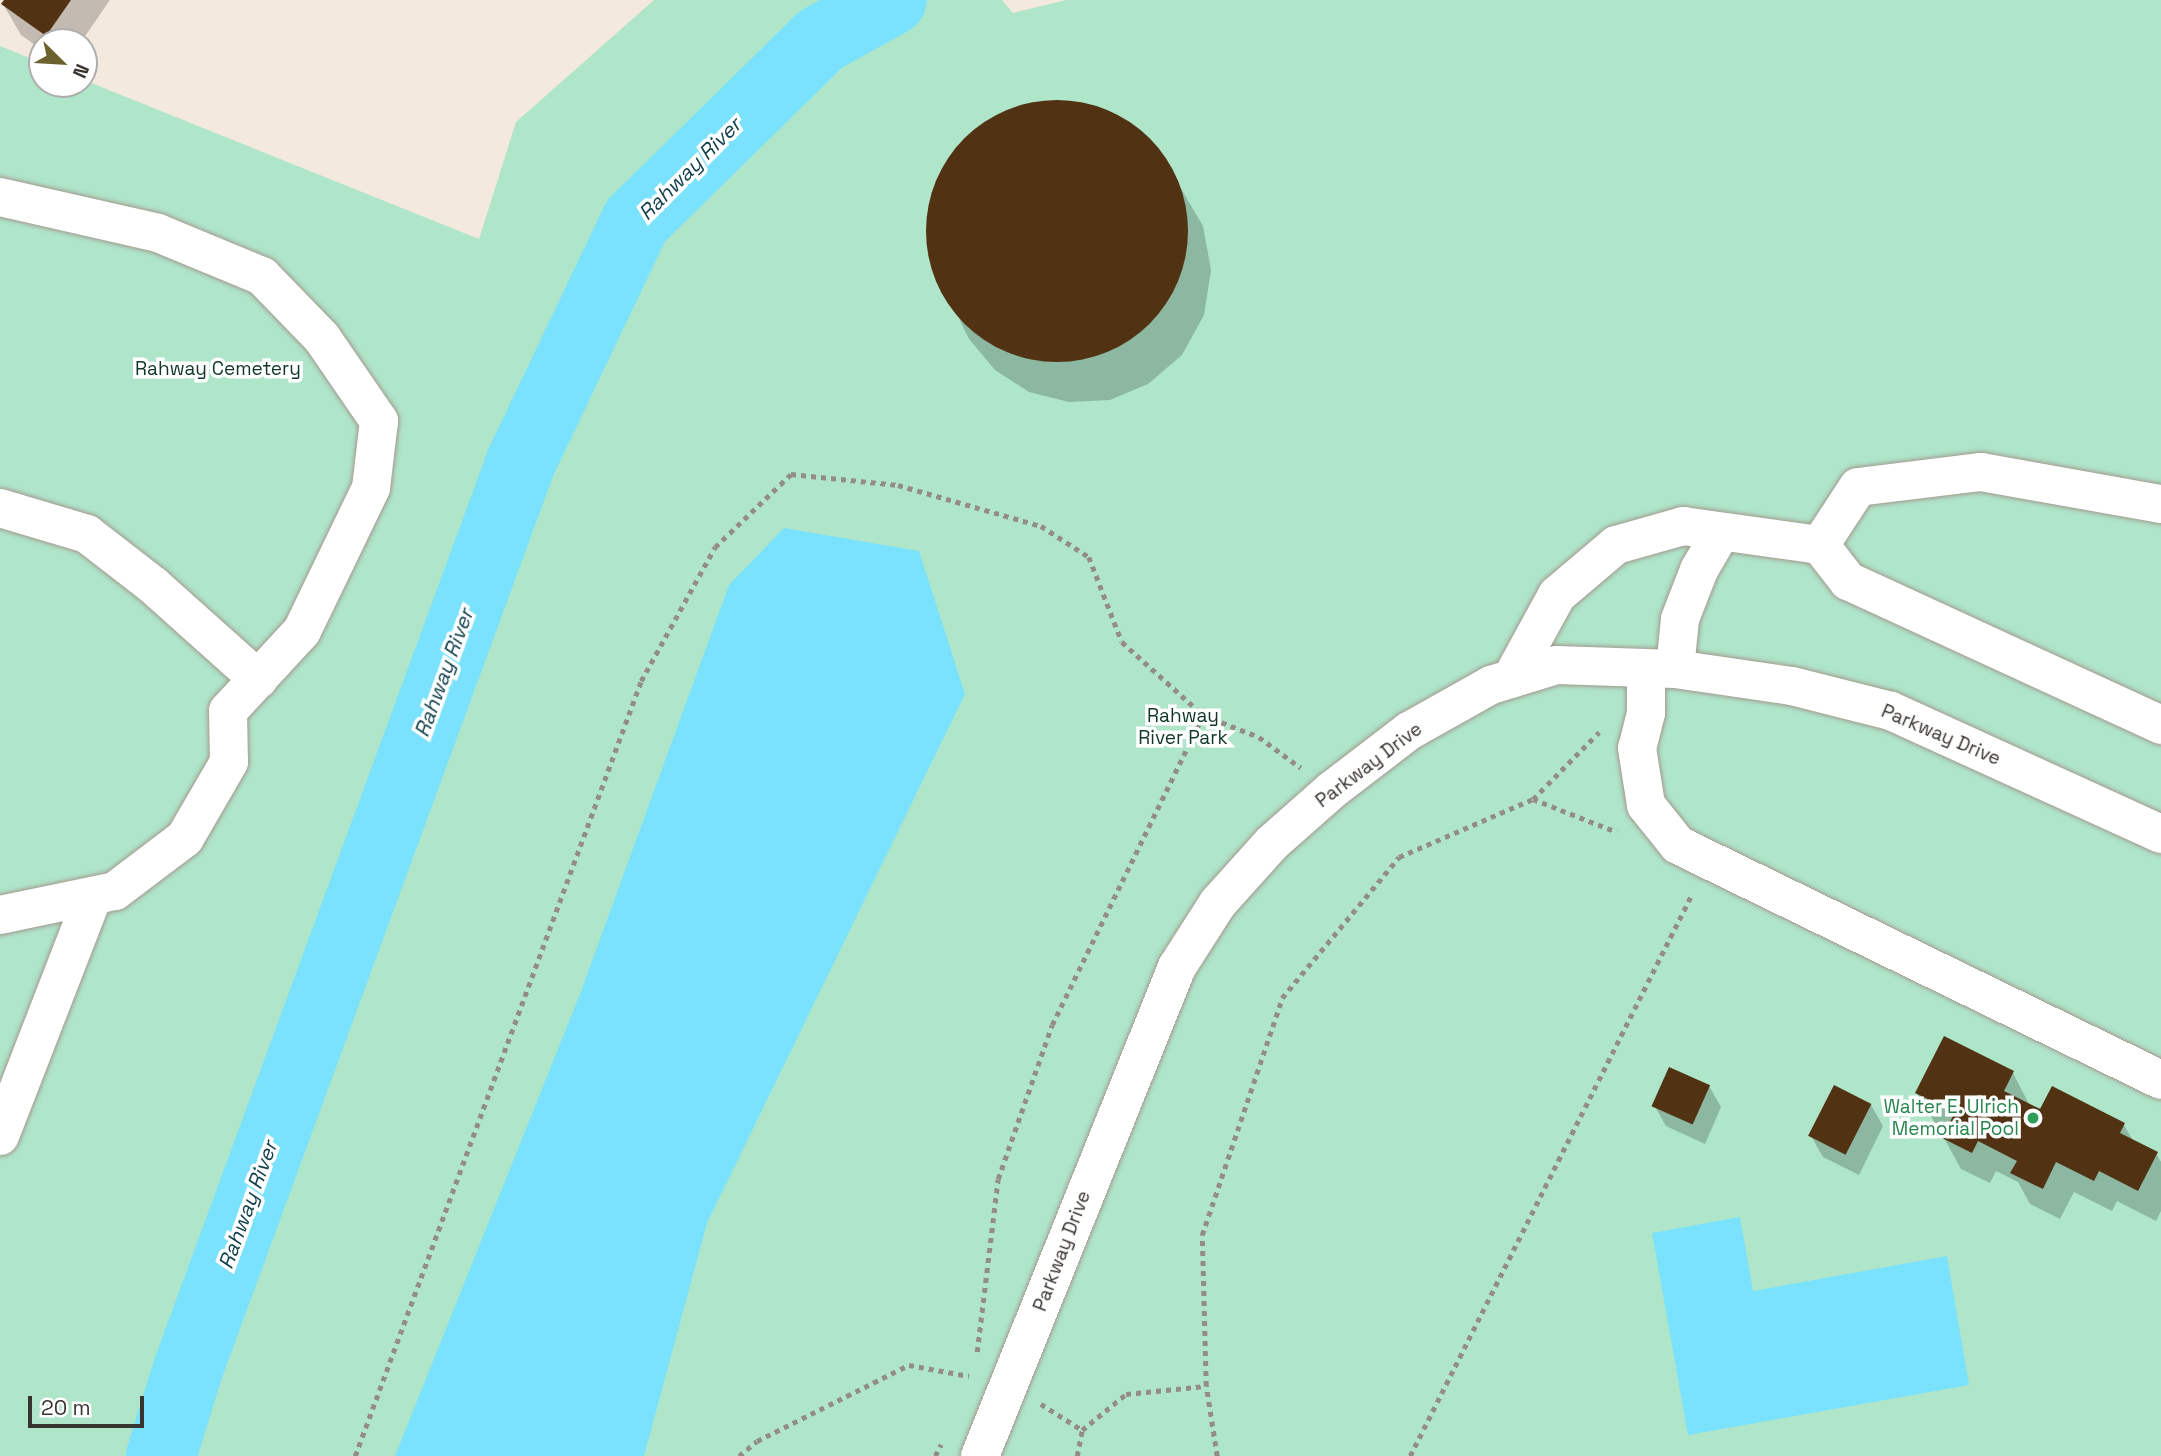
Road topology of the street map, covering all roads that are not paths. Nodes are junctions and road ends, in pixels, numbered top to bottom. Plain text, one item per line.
1 (0, 197) edge
2 (2161, 504) edge
3 (0, 508) edge
4 (1721, 532) junction
5 (1820, 545) junction
6 (1661, 669) junction
7 (258, 679) junction
8 (1511, 679) junction
9 (2161, 725) edge
10 (2161, 834) edge
11 (93, 896) junction
12 (0, 915) edge
13 (2161, 1080) edge
14 (0, 1136) edge
15 (980, 1456) edge

1 - 7 street
2 - 5 street
3 - 7 street
4 - 5 street
4 - 6 street
4 - 8 street
5 - 9 street
6 - 8 street, Parkway Drive
6 - 10 street, Parkway Drive
6 - 13 street
7 - 11 street
8 - 15 street, Parkway Drive
11 - 12 street
11 - 14 street

